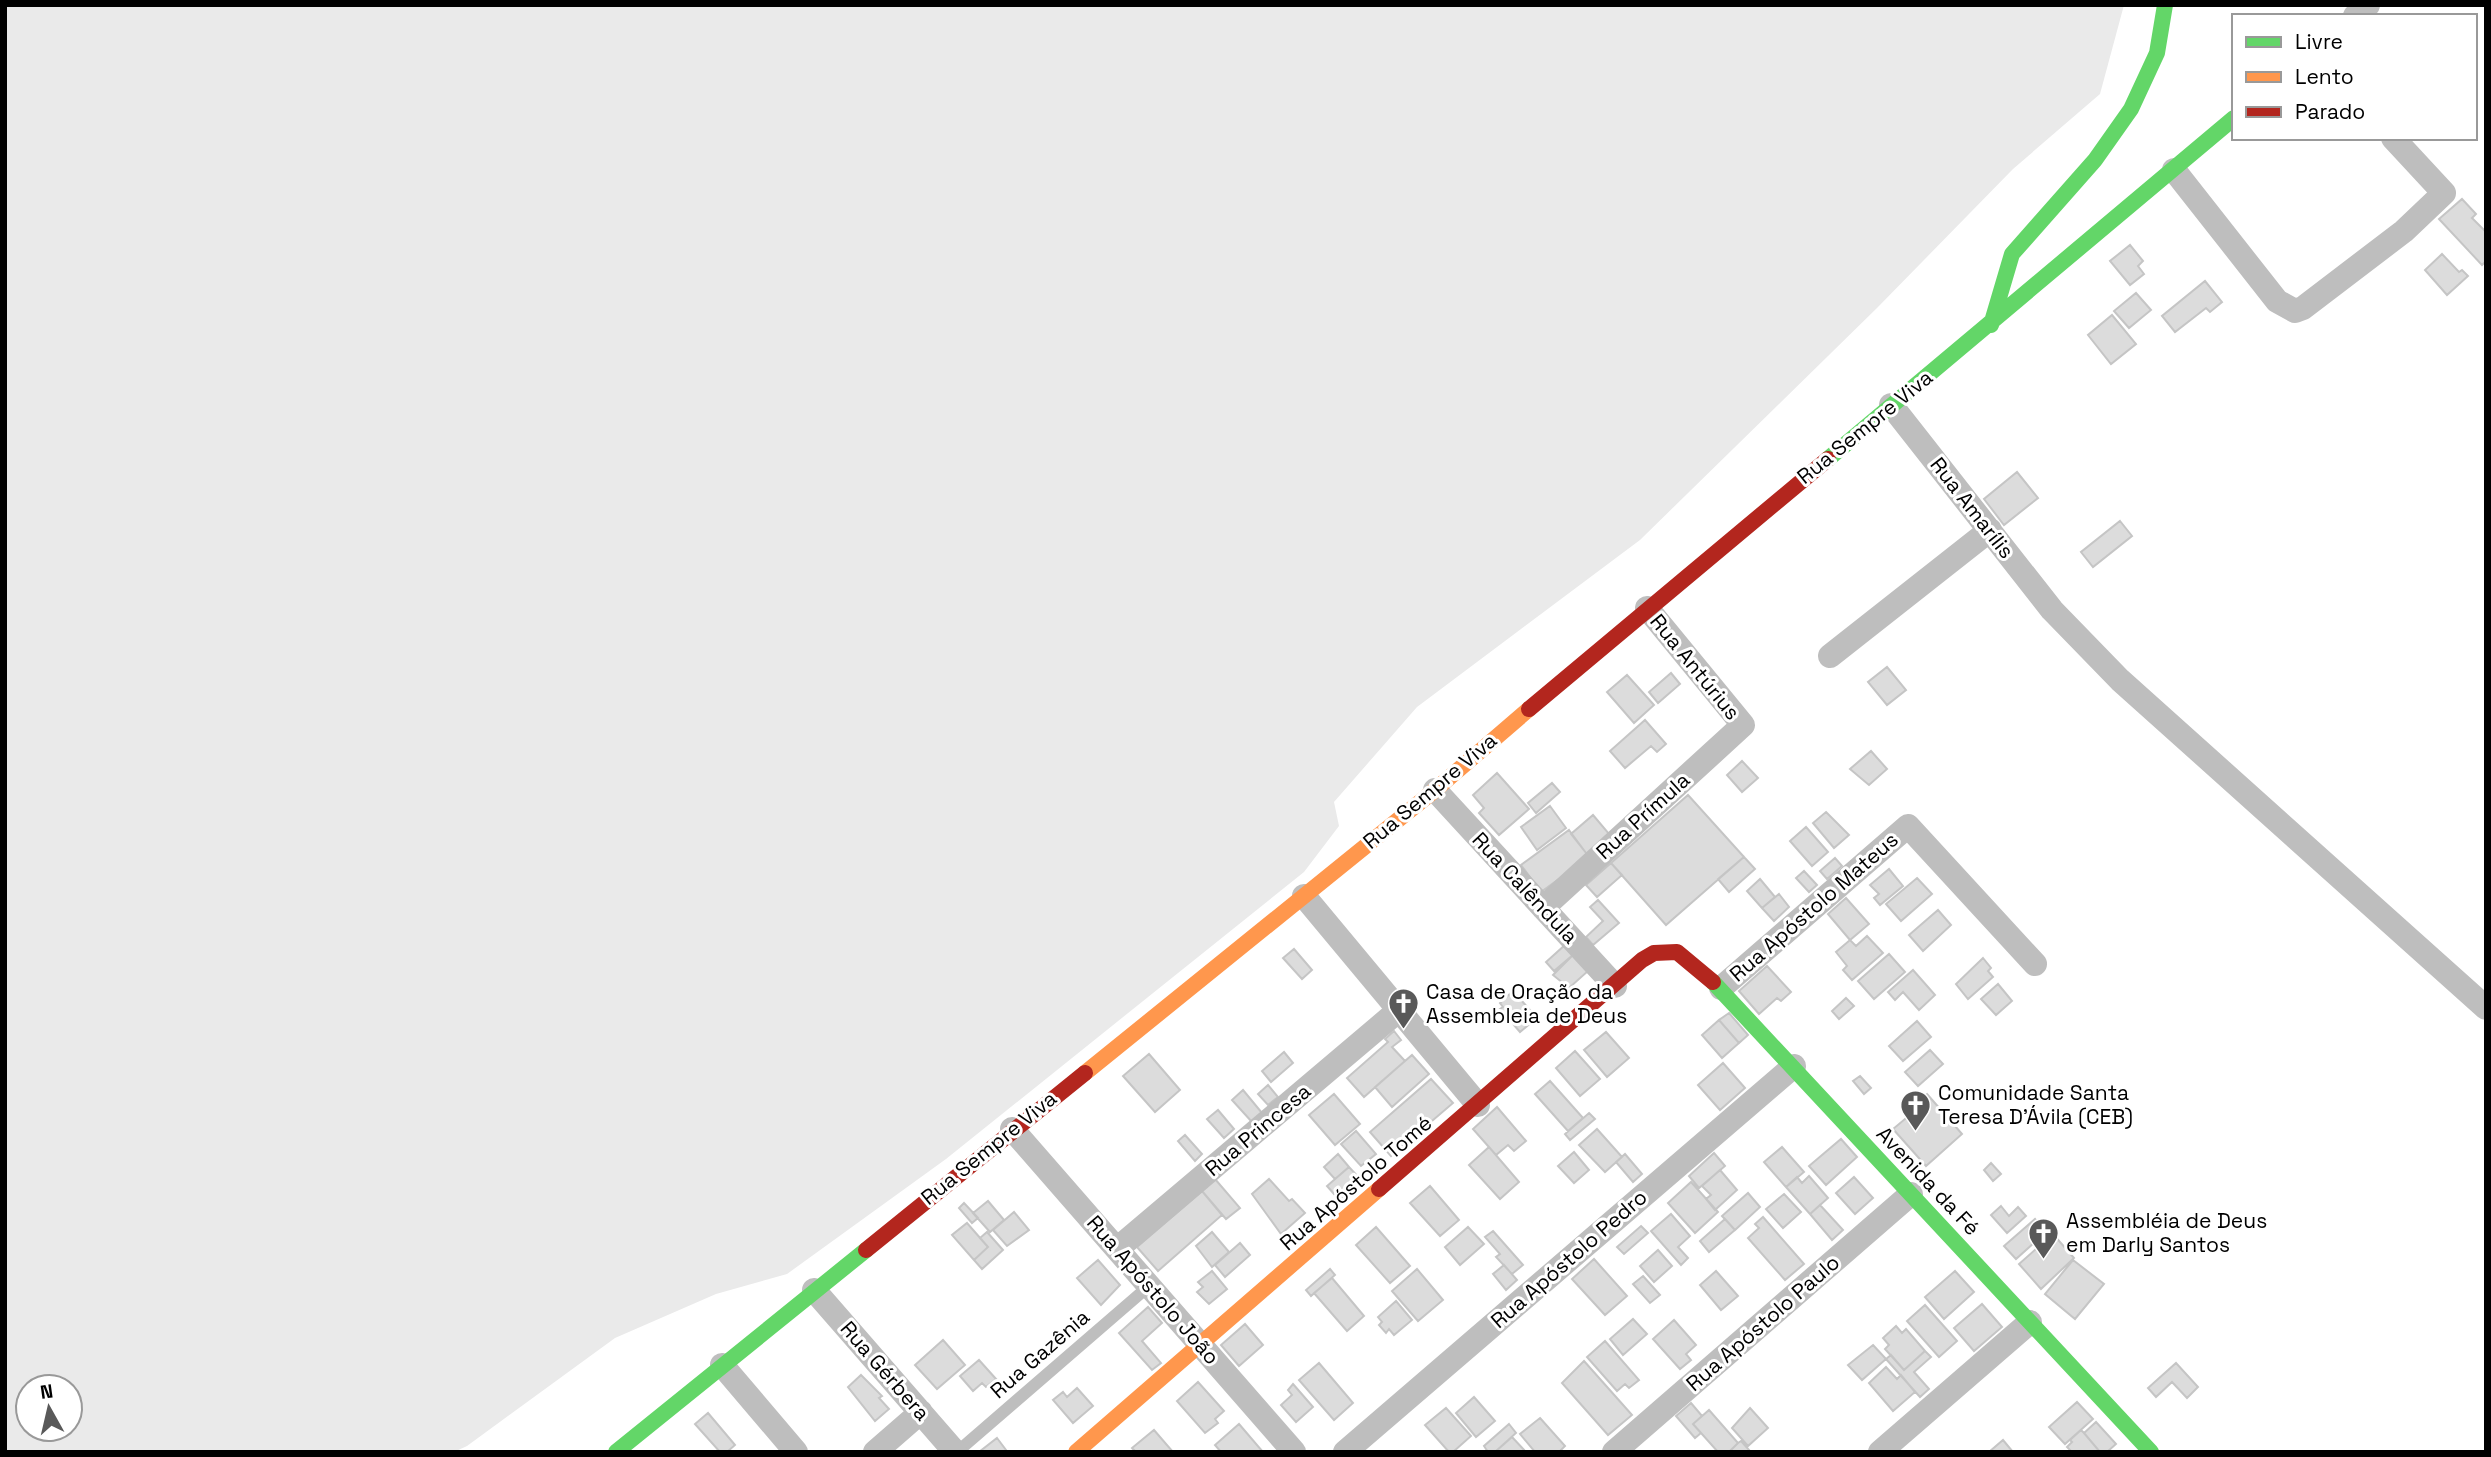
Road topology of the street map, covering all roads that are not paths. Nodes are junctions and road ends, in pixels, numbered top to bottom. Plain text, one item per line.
1 (2165, 5) edge
2 (2232, 120) edge
3 (2395, 140) edge
4 (2174, 170) junction
5 (1992, 325) junction
6 (1891, 405) junction
7 (1990, 530) junction
8 (1647, 608) junction
9 (1830, 656) dead end
10 (1743, 725) joint
11 (1435, 790) junction
12 (1304, 896) junction
13 (1543, 908) junction
14 (1666, 952) joint
15 (2035, 964) dead end
16 (1615, 986) junction
17 (1721, 988) junction
18 (2486, 1008) edge
19 (1399, 1010) junction
20 (1794, 1066) junction
21 (1478, 1105) junction
22 (1012, 1129) junction
23 (1912, 1194) junction
24 (1117, 1249) junction
25 (1149, 1286) junction
26 (814, 1290) junction
27 (2030, 1322) junction
28 (1201, 1345) junction
29 (722, 1365) junction
30 (921, 1412) junction
31 (627, 1448) edge
32 (796, 1452) edge
33 (875, 1452) edge
34 (956, 1452) edge
35 (1076, 1452) edge
36 (1294, 1452) edge
37 (1345, 1452) edge
38 (1614, 1452) edge
39 (1880, 1452) edge
40 (2151, 1452) edge

1 - 5 street
2 - 4 street, Rua Sempre Viva
3 - 4 street
4 - 5 street, Rua Sempre Viva
5 - 6 street, Rua Sempre Viva
6 - 7 street, Rua Amarílis
6 - 8 street, Rua Sempre Viva
7 - 9 street
7 - 18 street, Rua Amarílis
8 - 10 street, Rua Antúrius
8 - 11 street, Rua Sempre Viva
10 - 13 street, Rua Prímula
11 - 12 street, Rua Sempre Viva
11 - 13 street, Rua Calêndula
12 - 19 street
12 - 22 street, Rua Sempre Viva
13 - 16 street, Rua Calêndula
14 - 16 street, Rua Apóstolo Tomé
14 - 17 street, Avenida da Fé
15 - 17 street, Rua Apóstolo Mateus
16 - 21 street, Rua Apóstolo Tomé
17 - 20 street, Avenida da Fé
19 - 21 street
19 - 24 street, Rua Princesa
20 - 23 street, Avenida da Fé
20 - 37 street, Rua Apóstolo Pedro
21 - 28 street, Rua Apóstolo Tomé
22 - 24 street, Rua Apóstolo João
22 - 26 street, Rua Sempre Viva
23 - 27 street, Avenida da Fé
23 - 38 street, Rua Apóstolo Paulo
24 - 25 street, Rua Apóstolo João
25 - 28 street, Rua Apóstolo João
25 - 34 lane, Rua Gazênia
26 - 29 street, Rua Sempre Viva
26 - 30 street, Rua Gérbera
27 - 39 street
27 - 40 street, Avenida da Fé
28 - 35 street, Rua Apóstolo Tomé
28 - 36 street, Rua Apóstolo João
29 - 31 street, Rua Sempre Viva
29 - 32 street
30 - 33 street
30 - 34 street, Rua Gérbera

